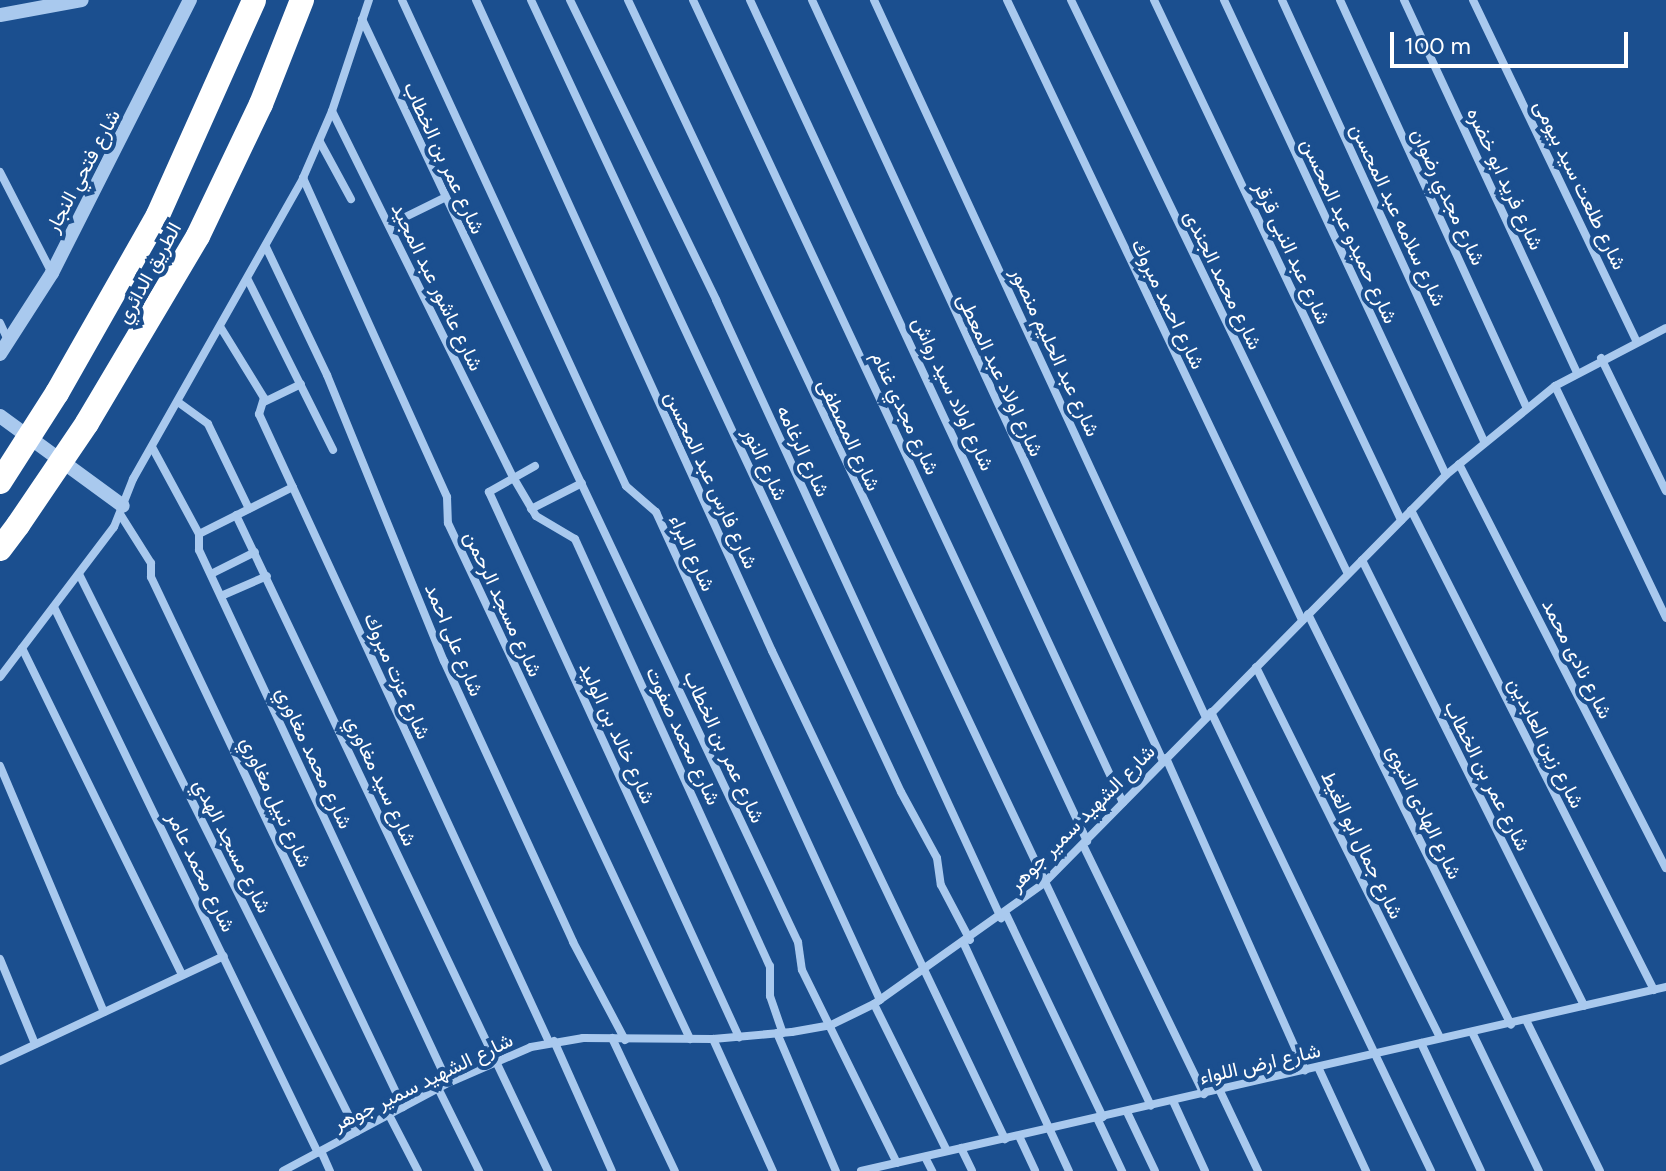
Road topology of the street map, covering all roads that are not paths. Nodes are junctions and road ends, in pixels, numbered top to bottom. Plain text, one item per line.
1 (82, 0) edge
2 (190, 0) edge
3 (254, 0) edge
4 (302, 0) edge
5 (369, 0) edge
6 (402, 0) edge
7 (476, 0) edge
8 (531, 0) edge
9 (570, 0) edge
10 (628, 0) edge
11 (693, 0) edge
12 (750, 0) edge
13 (812, 0) edge
14 (874, 0) edge
15 (1007, 0) edge
16 (1071, 0) edge
17 (1154, 0) edge
18 (1224, 0) edge
19 (1282, 0) edge
20 (1340, 0) edge
21 (1404, 0) edge
22 (1473, 0) edge
23 (0, 15) edge
24 (362, 19) junction
25 (332, 111) junction
26 (320, 142) junction
27 (0, 172) edge
28 (303, 178) junction
29 (444, 198) junction
30 (351, 199) dead end
31 (389, 225) junction
32 (266, 247) junction
33 (52, 273) junction
34 (248, 280) junction
35 (0, 323) edge
36 (221, 328) junction
37 (1664, 329) edge
38 (1666, 340) edge
39 (9, 341) junction
40 (1637, 342) junction
41 (0, 354) edge
42 (1601, 358) junction
43 (1577, 372) junction
44 (301, 384) junction
45 (1555, 386) junction
46 (178, 402) junction
47 (264, 402) junction
48 (1527, 408) junction
49 (0, 416) edge
50 (1485, 443) junction
51 (152, 447) junction
52 (333, 450) dead end
53 (61, 461) junction
54 (1459, 464) junction
55 (535, 466) dead end
56 (1446, 475) junction
57 (513, 477) junction
58 (0, 482) edge
59 (582, 483) junction
60 (293, 487) junction
61 (1666, 491) edge
62 (249, 509) junction
63 (531, 509) junction
64 (122, 510) junction
65 (1411, 510) junction
66 (236, 515) junction
67 (1401, 520) junction
68 (199, 534) junction
69 (0, 549) edge
70 (255, 552) junction
71 (1362, 560) junction
72 (79, 574) junction
73 (211, 574) junction
74 (1348, 574) junction
75 (267, 576) junction
76 (221, 596) junction
77 (54, 607) junction
78 (1305, 617) junction
79 (1666, 618) edge
80 (22, 648) junction
81 (1256, 667) junction
82 (0, 677) edge
83 (1208, 715) junction
84 (1165, 759) junction
85 (0, 766) edge
86 (1123, 803) junction
87 (1085, 843) junction
88 (1666, 868) edge
89 (1043, 884) junction
90 (1003, 916) junction
91 (967, 942) junction
92 (224, 956) junction
93 (0, 959) edge
94 (926, 970) junction
95 (182, 975) junction
96 (1666, 987) edge
97 (1654, 990) junction
98 (877, 1002) junction
99 (1584, 1006) junction
100 (104, 1012) junction
101 (1526, 1020) junction
102 (1511, 1024) junction
103 (831, 1025) junction
104 (1472, 1032) junction
105 (780, 1033) junction
106 (739, 1037) junction
107 (612, 1038) junction
108 (1440, 1038) junction
109 (690, 1039) junction
110 (713, 1039) junction
111 (625, 1040) junction
112 (552, 1041) junction
113 (1421, 1043) junction
114 (35, 1044) junction
115 (1374, 1054) junction
116 (0, 1061) edge
117 (495, 1061) junction
118 (1318, 1067) junction
119 (1305, 1070) junction
120 (448, 1083) junction
121 (438, 1088) junction
122 (1220, 1091) junction
123 (1204, 1094) junction
124 (1173, 1101) junction
125 (1151, 1106) junction
126 (403, 1107) junction
127 (1127, 1112) junction
128 (389, 1115) junction
129 (1100, 1118) junction
130 (1049, 1129) junction
131 (357, 1132) junction
132 (1019, 1136) junction
133 (1005, 1139) junction
134 (961, 1148) junction
135 (947, 1151) junction
136 (320, 1152) junction
137 (925, 1157) junction
138 (897, 1163) junction
139 (876, 1169) edge
140 (283, 1171) edge
141 (330, 1171) edge
142 (418, 1171) edge
143 (479, 1171) edge
144 (548, 1171) edge
145 (612, 1171) edge
146 (675, 1171) edge
147 (773, 1171) edge
148 (836, 1171) edge
149 (861, 1171) edge
150 (932, 1171) edge
151 (972, 1171) edge
152 (1035, 1171) edge
153 (1069, 1171) edge
154 (1122, 1171) edge
155 (1155, 1171) edge
156 (1205, 1171) edge
157 (1258, 1171) edge
158 (1366, 1171) edge
159 (1431, 1171) edge
160 (1481, 1171) edge
161 (1539, 1171) edge
162 (1600, 1171) edge

1 - 23 street
2 - 33 street, شارع فتحي النجار
3 - 58 highway, الطريق الدائري, bridge
4 - 53 highway, الطريق الدائري, bridge
5 - 24 street
6 - 98 street, شارع البراء
7 - 94 street, شارع فارس عبد المحسن
8 - 91 street, شارع النور
9 - 90 street, شارع الرغامه
10 - 89 street, شارع المصطفى
11 - 87 street, شارع مجدي غنام
12 - 86 street, شارع اولاد سيد رواش
13 - 84 street, شارع اولاد عبد المعطى
14 - 83 street, شارع عبد الحليم منصور
15 - 78 street, شارع احمد مبروك
16 - 74 street, شارع محمد الجندى
17 - 67 street, شارع عبد النبى قرقر
18 - 56 street, شارع حميدو عبد المحسن
19 - 50 street, شارع سلامه عبد المحسن
20 - 48 street, شارع مجدي رضوان
21 - 43 street, شارع فريد ابو خضره
22 - 40 street, شارع طلعت سيد بيومى
24 - 25 street
24 - 29 street, شارع عمر بن الخطاب
25 - 26 street
25 - 31 street, شارع عاشور عبد المجيد
26 - 28 street
26 - 30 street
27 - 33 street
28 - 32 street
28 - 109 street, شارع مسجد الرحمن
29 - 31 street
29 - 59 street, شارع عمر بن الخطاب
31 - 57 street, شارع عاشور عبد المجيد
32 - 34 street
32 - 111 street, شارع على احمد
33 - 39 street, شارع فتحي النجار
34 - 36 street
34 - 44 street
35 - 39 street
36 - 46 street
36 - 47 street, شارع عزت مبروك
37 - 38 street
37 - 40 street, شارع الشهيد سمير جوهر
39 - 41 street, شارع فتحي النجار
40 - 42 street, شارع الشهيد سمير جوهر
42 - 43 street, شارع الشهيد سمير جوهر
42 - 61 street
43 - 45 street, شارع الشهيد سمير جوهر
44 - 47 street
44 - 52 street
45 - 48 street, شارع الشهيد سمير جوهر
45 - 79 street
46 - 51 street
46 - 62 street
47 - 60 street, شارع عزت مبروك
48 - 50 street, شارع الشهيد سمير جوهر
49 - 53 street
50 - 54 street, شارع الشهيد سمير جوهر
51 - 64 street
51 - 68 street, شارع محمد مغاوري
53 - 64 street
53 - 69 highway, الطريق الدائري, bridge
54 - 56 street, شارع الشهيد سمير جوهر
54 - 88 street, شارع نادى محمد
55 - 57 street, شارع خالد بن الوليد
56 - 65 street, شارع الشهيد سمير جوهر
57 - 63 street, شارع محمد صفوت
57 - 106 street, شارع خالد بن الوليد
59 - 63 street
59 - 103 street, شارع عمر بن الخطاب
60 - 62 street
60 - 112 street, شارع عزت مبروك
62 - 66 street
63 - 105 street, شارع محمد صفوت
64 - 72 street
64 - 126 street, شارع نبيل مغاوري
65 - 67 street, شارع الشهيد سمير جوهر
65 - 97 street, شارع زين العابدين
66 - 68 street
66 - 70 street, شارع سيد مغاوري
67 - 71 street, شارع الشهيد سمير جوهر
68 - 73 street, شارع محمد مغاوري
70 - 73 street
70 - 75 street, شارع سيد مغاوري
71 - 74 street, شارع الشهيد سمير جوهر
71 - 99 street, شارع عمر بن الخطاب
72 - 77 street
72 - 131 street, شارع مسجد الهدي
73 - 76 street, شارع محمد مغاوري
74 - 78 street, شارع الشهيد سمير جوهر
75 - 76 street
75 - 117 street, شارع سيد مغاوري
76 - 120 street, شارع محمد مغاوري
77 - 80 street
77 - 92 street, شارع محمد عامر
78 - 81 street, شارع الشهيد سمير جوهر
78 - 102 street, شارع الهادى النبوى
80 - 82 street
80 - 95 street
81 - 83 street, شارع الشهيد سمير جوهر
81 - 108 street, شارع جمال ابو الغيط
83 - 84 street, شارع الشهيد سمير جوهر
83 - 115 street, شارع عبد الحليم منصور
84 - 86 street, شارع الشهيد سمير جوهر
84 - 119 street, شارع اولاد عبد المعطى
85 - 100 street
86 - 87 street, شارع الشهيد سمير جوهر
87 - 89 street, شارع الشهيد سمير جوهر
87 - 123 street, شارع مجدي غنام
89 - 90 street, شارع الشهيد سمير جوهر
89 - 125 street, شارع المصطفى
90 - 91 street, شارع الشهيد سمير جوهر
90 - 129 street, شارع الرغامه
91 - 94 street, شارع الشهيد سمير جوهر
91 - 130 street, شارع النور
92 - 95 street
92 - 136 street, شارع محمد عامر
93 - 114 street
94 - 98 street, شارع الشهيد سمير جوهر
94 - 133 street, شارع فارس عبد المحسن
95 - 100 street
96 - 97 street, شارع ارض اللواء
97 - 99 street, شارع ارض اللواء
98 - 103 street, شارع الشهيد سمير جوهر
98 - 135 street, شارع البراء
99 - 101 street, شارع ارض اللواء
100 - 114 street
101 - 102 street, شارع ارض اللواء
101 - 162 street
102 - 104 street, شارع ارض اللواء
103 - 105 street, شارع الشهيد سمير جوهر
103 - 138 street, شارع عمر بن الخطاب
104 - 108 street, شارع ارض اللواء
104 - 161 street
105 - 106 street, شارع الشهيد سمير جوهر
105 - 148 street, شارع محمد صفوت
106 - 110 street, شارع الشهيد سمير جوهر
107 - 111 street, شارع الشهيد سمير جوهر
107 - 112 street, شارع الشهيد سمير جوهر
107 - 146 street
108 - 113 street, شارع ارض اللواء
109 - 110 street, شارع الشهيد سمير جوهر
109 - 111 street, شارع الشهيد سمير جوهر
110 - 147 street
112 - 117 street, شارع الشهيد سمير جوهر
112 - 145 street, شارع عزت مبروك
113 - 115 street, شارع ارض اللواء
113 - 160 street
114 - 116 street
115 - 118 street, شارع ارض اللواء
115 - 159 street, شارع عبد الحليم منصور
117 - 120 street, شارع الشهيد سمير جوهر
117 - 144 street, شارع سيد مغاوري
118 - 119 street, شارع ارض اللواء
118 - 158 street
119 - 122 street, شارع ارض اللواء
120 - 121 street, شارع الشهيد سمير جوهر
121 - 126 street, شارع الشهيد سمير جوهر
121 - 143 street
122 - 123 street, شارع ارض اللواء
122 - 157 street
123 - 124 street, شارع ارض اللواء
124 - 125 street, شارع ارض اللواء
124 - 156 street
125 - 127 street, شارع ارض اللواء
126 - 128 street, شارع الشهيد سمير جوهر
127 - 129 street, شارع ارض اللواء
127 - 155 street
128 - 131 street, شارع الشهيد سمير جوهر
128 - 142 street
129 - 130 street, شارع ارض اللواء
129 - 154 street, شارع الرغامه
130 - 132 street, شارع ارض اللواء
130 - 153 street, شارع النور
131 - 136 street, شارع الشهيد سمير جوهر
132 - 133 street, شارع ارض اللواء
132 - 152 street
133 - 134 street, شارع ارض اللواء
134 - 135 street, شارع ارض اللواء
134 - 151 street
135 - 137 street, شارع ارض اللواء
136 - 140 street, شارع الشهيد سمير جوهر
136 - 141 street, شارع محمد عامر
137 - 138 street, شارع ارض اللواء
137 - 150 street
138 - 139 street, شارع ارض اللواء
139 - 149 street, شارع ارض اللواء

